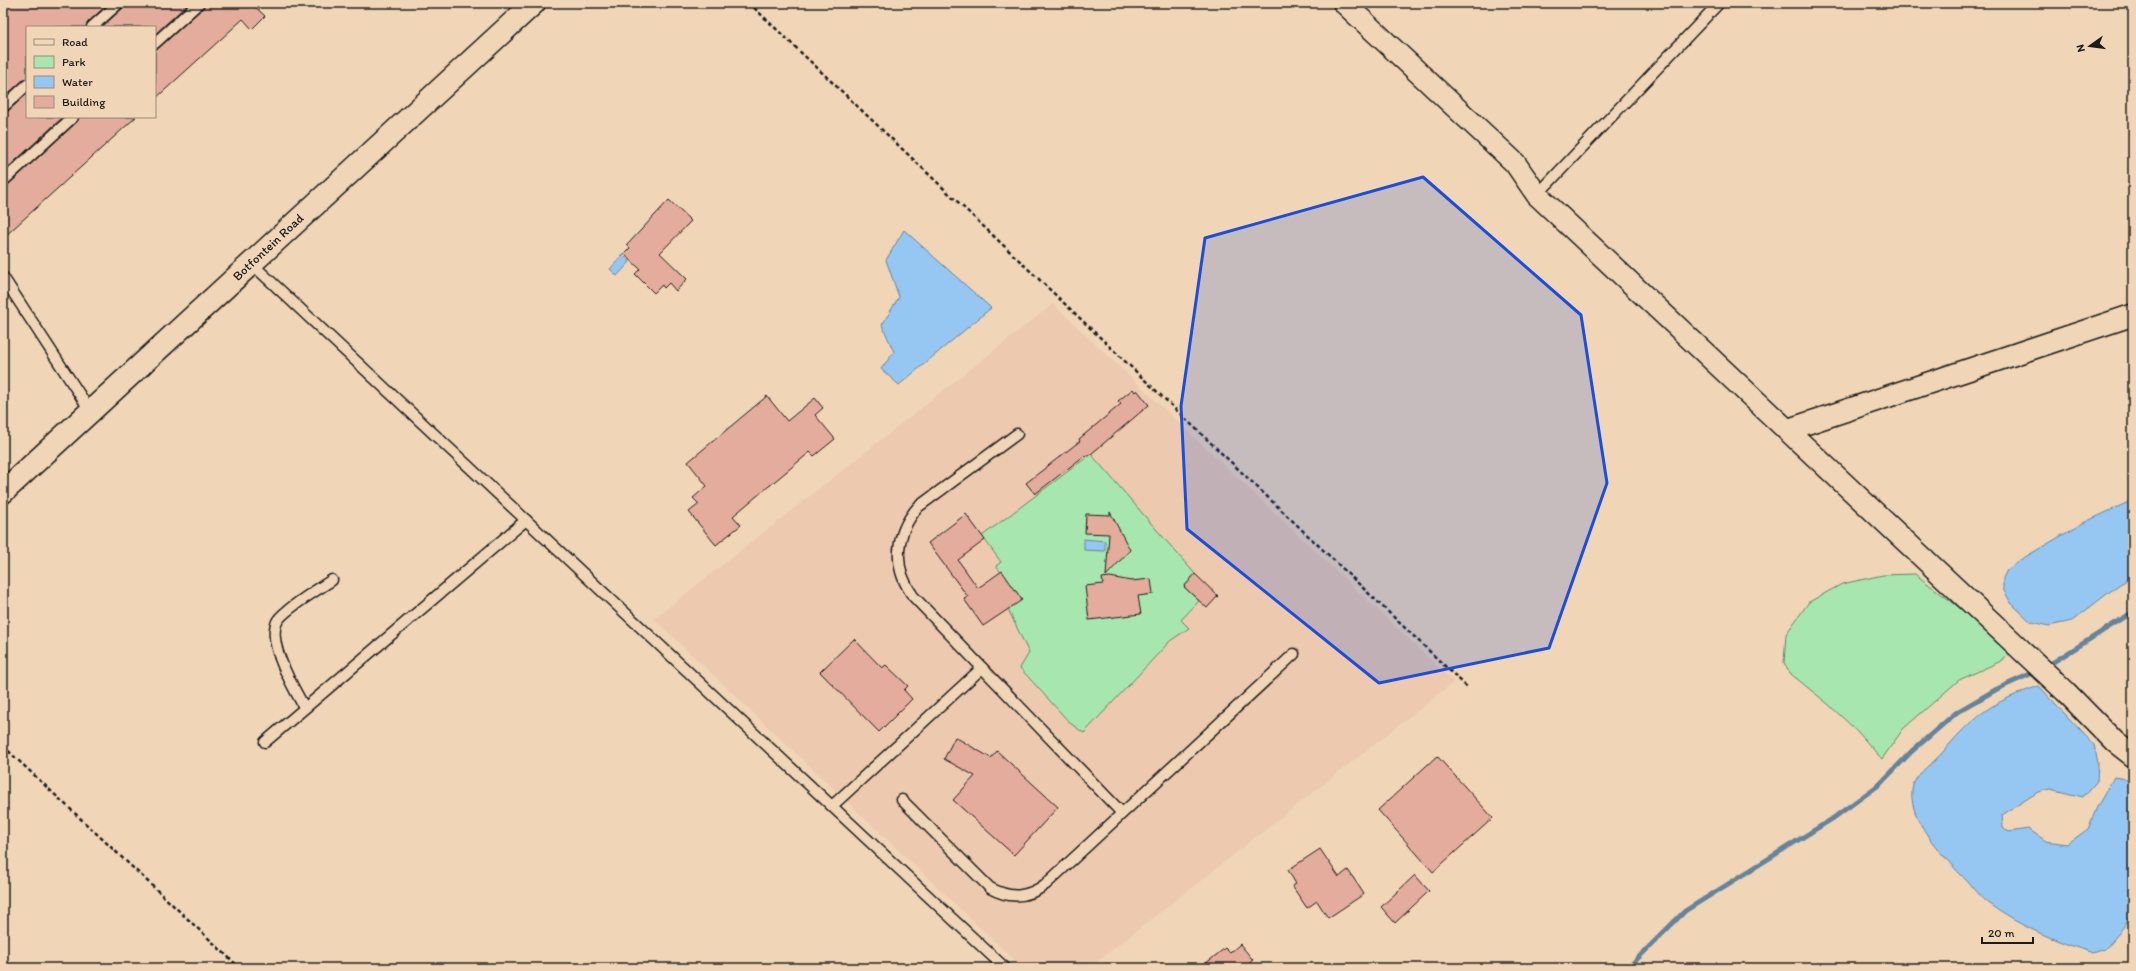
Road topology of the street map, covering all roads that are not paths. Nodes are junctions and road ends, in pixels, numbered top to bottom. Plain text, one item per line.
1 (119, 3) edge
2 (199, 3) edge
3 (534, 3) edge
4 (1344, 3) edge
5 (1719, 3) edge
6 (93, 26) edge
7 (156, 42) edge
8 (26, 86) edge
9 (3, 107) edge
10 (72, 118) edge
11 (3, 181) edge
12 (1537, 195) junction
13 (251, 263) junction
14 (3, 277) edge
15 (2133, 315) edge
16 (90, 412) junction
17 (1788, 430) junction
18 (1017, 434) dead end
19 (3, 492) edge
20 (526, 520) junction
21 (332, 580) dead end
22 (1294, 654) dead end
23 (982, 668) junction
24 (304, 707) junction
25 (265, 742) dead end
26 (2133, 756) edge
27 (902, 800) dead end
28 (832, 806) junction
29 (1122, 813) junction
30 (1005, 968) edge

1 - 6 lane
2 - 7 lane
3 - 13 main road, Botfontein Road
4 - 12 street
5 - 12 lane
8 - 9 lane
10 - 11 lane
12 - 17 street
13 - 16 main road, Botfontein Road
13 - 20 lane
14 - 16 lane
15 - 17 street
16 - 19 main road, Botfontein Road
17 - 26 street
18 - 23 lane
20 - 24 lane
20 - 28 lane
21 - 24 lane
22 - 29 lane
23 - 28 lane
23 - 29 lane
24 - 25 lane
27 - 29 lane
28 - 30 lane

